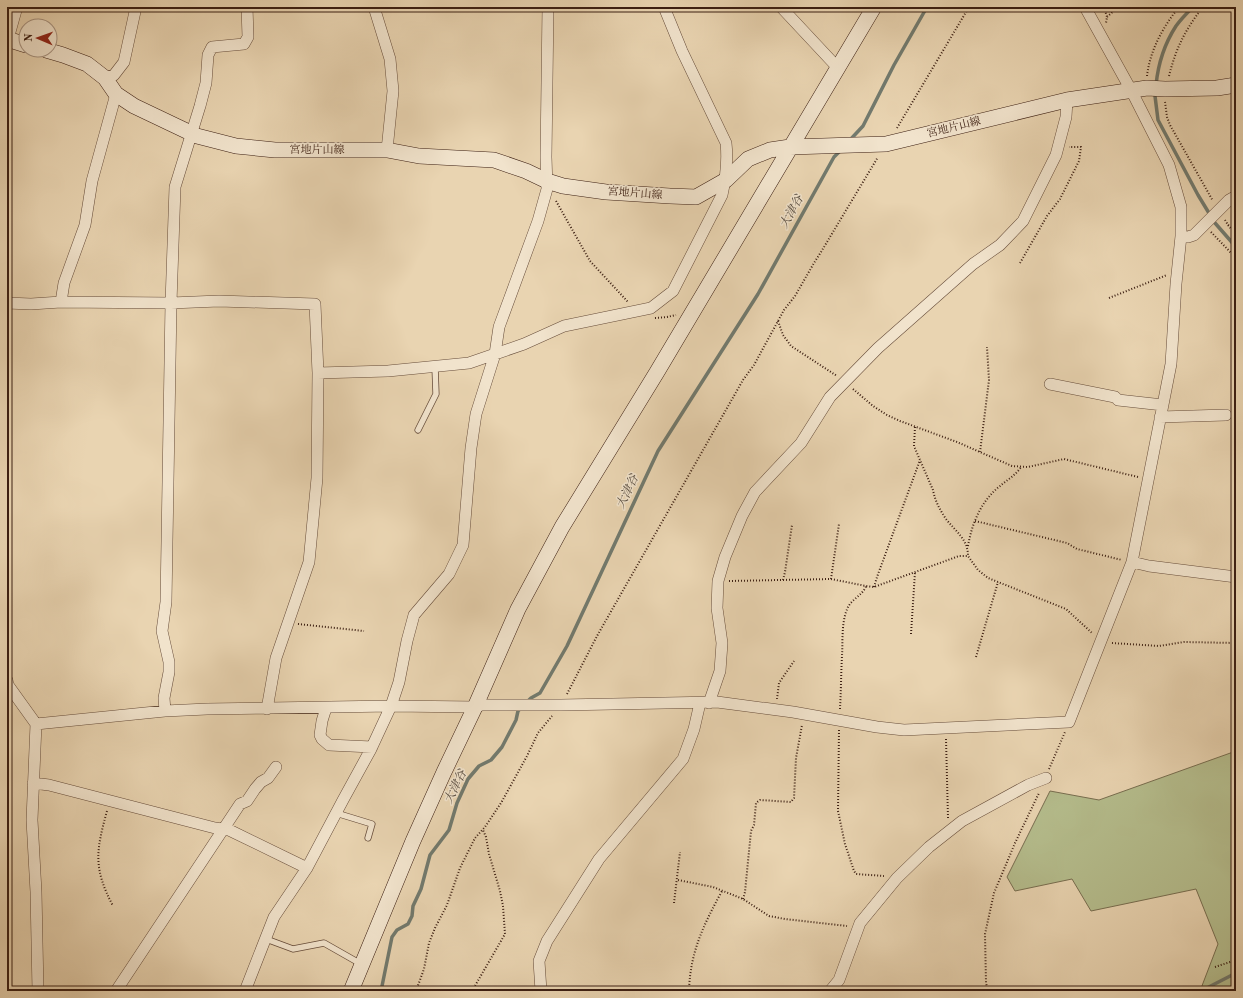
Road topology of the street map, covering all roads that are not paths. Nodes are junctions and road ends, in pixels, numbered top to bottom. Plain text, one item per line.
1 (17, 7) edge
2 (136, 7) edge
3 (248, 7) edge
4 (374, 7) edge
5 (548, 7) edge
6 (664, 7) edge
7 (781, 7) edge
8 (874, 7) edge
9 (1085, 7) edge
10 (7, 39) edge
11 (18, 42) edge
12 (58, 54) edge
13 (838, 68) junction
14 (105, 78) junction
15 (1236, 85) edge
16 (1141, 89) junction
17 (116, 94) junction
18 (1067, 100) junction
19 (192, 134) junction
20 (790, 147) junction
21 (387, 150) junction
22 (726, 180) junction
23 (547, 185) junction
24 (1236, 196) edge
25 (1181, 236) junction
26 (62, 302) junction
27 (7, 303) edge
28 (171, 303) junction
29 (495, 354) junction
30 (435, 367) junction
31 (318, 373) junction
32 (1050, 384) dead end
33 (1163, 405) junction
34 (1226, 415) dead end
35 (1160, 417) junction
36 (418, 430) dead end
37 (1132, 562) junction
38 (1236, 577) edge
39 (7, 680) edge
40 (704, 703) junction
41 (391, 706) junction
42 (479, 706) junction
43 (326, 708) junction
44 (267, 709) junction
45 (164, 711) junction
46 (36, 724) junction
47 (372, 747) junction
48 (276, 767) dead end
49 (1046, 778) road end
50 (33, 783) junction
51 (336, 813) junction
52 (222, 829) junction
53 (368, 838) dead end
54 (307, 868) junction
55 (266, 939) junction
56 (362, 965) junction
57 (38, 991) edge
58 (116, 991) edge
59 (245, 991) edge
60 (351, 991) edge
61 (541, 991) edge
62 (830, 991) edge

1 - 10 street
2 - 14 street
3 - 19 street
4 - 21 street
5 - 23 street
6 - 22 street
7 - 13 street
8 - 13 main road
9 - 16 street
10 - 11 main road
12 - 14 main road, 宮地片山線
13 - 20 main road
14 - 17 main road, 宮地片山線
15 - 16 main road, 宮地片山線
16 - 18 main road, 宮地片山線
16 - 25 street
17 - 19 main road, 宮地片山線
17 - 26 street
18 - 20 main road, 宮地片山線
18 - 40 street
19 - 21 main road, 宮地片山線
19 - 28 street
20 - 22 main road, 宮地片山線
20 - 42 main road
21 - 23 main road, 宮地片山線
22 - 23 main road, 宮地片山線
22 - 29 street
23 - 29 street
24 - 25 street
25 - 33 street
26 - 27 street
26 - 28 street
28 - 31 street
28 - 45 street
29 - 30 street
29 - 41 street
30 - 31 street
30 - 36 lane
31 - 44 street
32 - 33 street
33 - 35 street
34 - 35 street
35 - 37 street
37 - 38 street
37 - 40 street
39 - 46 street
40 - 42 street
40 - 61 street
41 - 42 street
41 - 43 street
41 - 47 street
42 - 56 main road
43 - 44 street
43 - 47 street
44 - 45 street
45 - 46 street
46 - 50 street
47 - 51 street
48 - 52 street
49 - 62 street
50 - 52 street
50 - 57 street
51 - 53 lane
51 - 54 street
52 - 54 street
52 - 58 street
54 - 55 street
55 - 56 lane
55 - 59 street
56 - 60 main road

